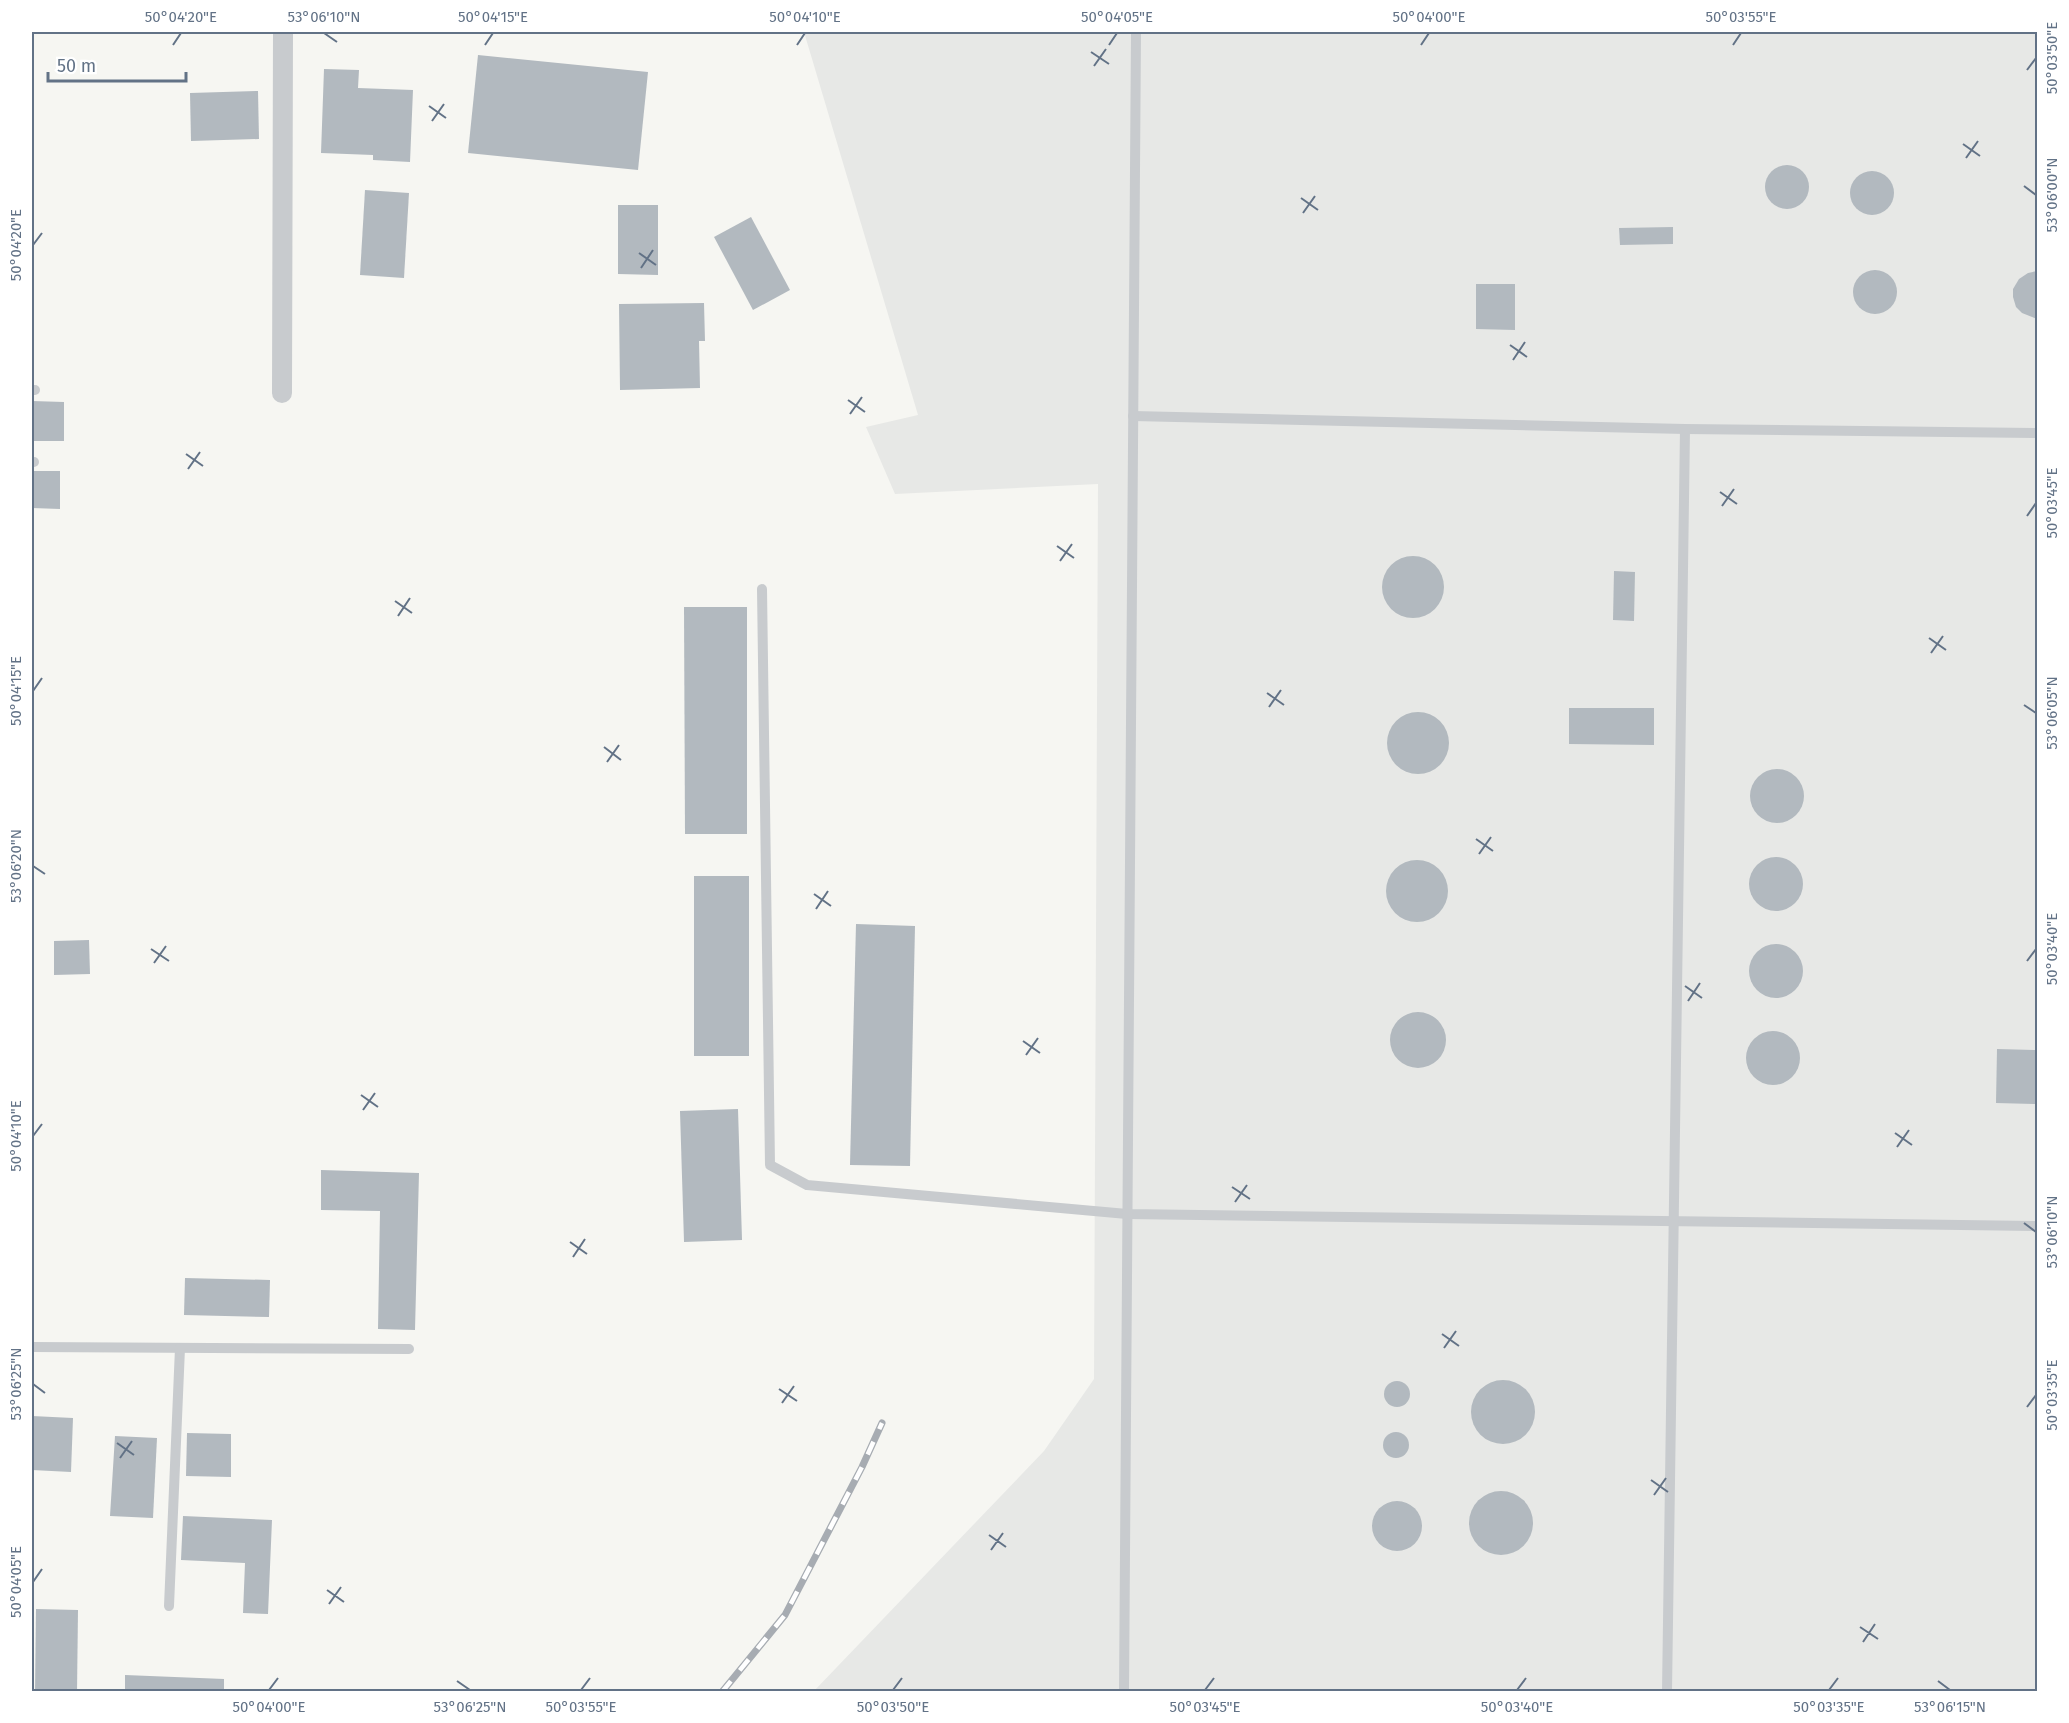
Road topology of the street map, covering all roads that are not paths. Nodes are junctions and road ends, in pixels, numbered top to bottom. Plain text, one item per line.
1 (283, 32) edge
2 (1136, 32) edge
3 (282, 393) dead end
4 (1133, 416) junction
5 (1685, 429) junction
6 (2037, 433) edge
7 (762, 590) dead end
8 (1127, 1214) junction
9 (1674, 1221) junction
10 (2037, 1226) edge
11 (32, 1347) edge
12 (180, 1348) junction
13 (409, 1349) dead end
14 (169, 1606) dead end
15 (1124, 1692) edge
16 (1668, 1692) edge

1 - 3 street
2 - 4 lane
4 - 5 lane
4 - 8 lane
5 - 6 lane
5 - 9 lane
7 - 8 lane
8 - 9 lane
8 - 15 lane
9 - 10 lane
9 - 16 lane
11 - 12 lane
12 - 13 lane
12 - 14 lane

